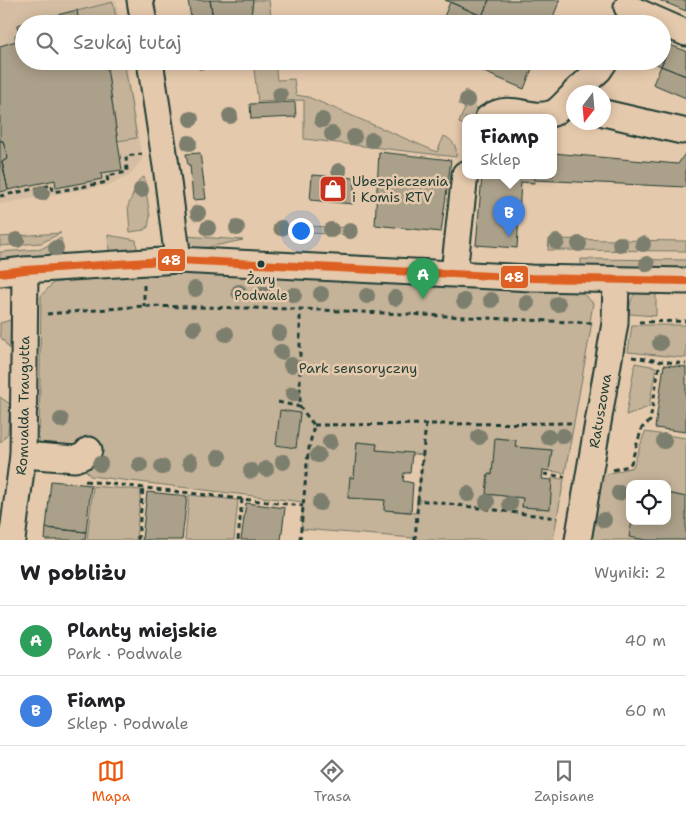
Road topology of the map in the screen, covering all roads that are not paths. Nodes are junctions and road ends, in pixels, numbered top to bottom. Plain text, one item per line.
1 (140, 0) edge
2 (626, 10) edge
3 (142, 15) edge
4 (639, 15) edge
5 (671, 27) edge
6 (686, 33) edge
7 (151, 70) edge
8 (599, 70) edge
9 (585, 85) edge
10 (566, 103) edge
11 (494, 114) edge
12 (541, 114) edge
13 (541, 114) edge
14 (611, 115) edge
15 (682, 131) dead end
16 (464, 179) edge
17 (178, 260) junction
18 (25, 270) junction
19 (0, 273) edge
20 (454, 273) junction
21 (616, 280) junction
22 (686, 281) edge
23 (89, 450) dead end
24 (23, 456) junction
25 (12, 540) edge
26 (578, 540) edge

1 - 3 street
2 - 4 street
5 - 6 street
7 - 17 street
8 - 9 street
10 - 13 street
11 - 12 street
14 - 15 street
16 - 20 street
17 - 18 street
17 - 20 street
18 - 19 street
18 - 24 street, Romualda Traugutta
20 - 21 street
21 - 22 street
21 - 26 street, Ratuszowa
23 - 24 street
24 - 25 street, Romualda Traugutta

